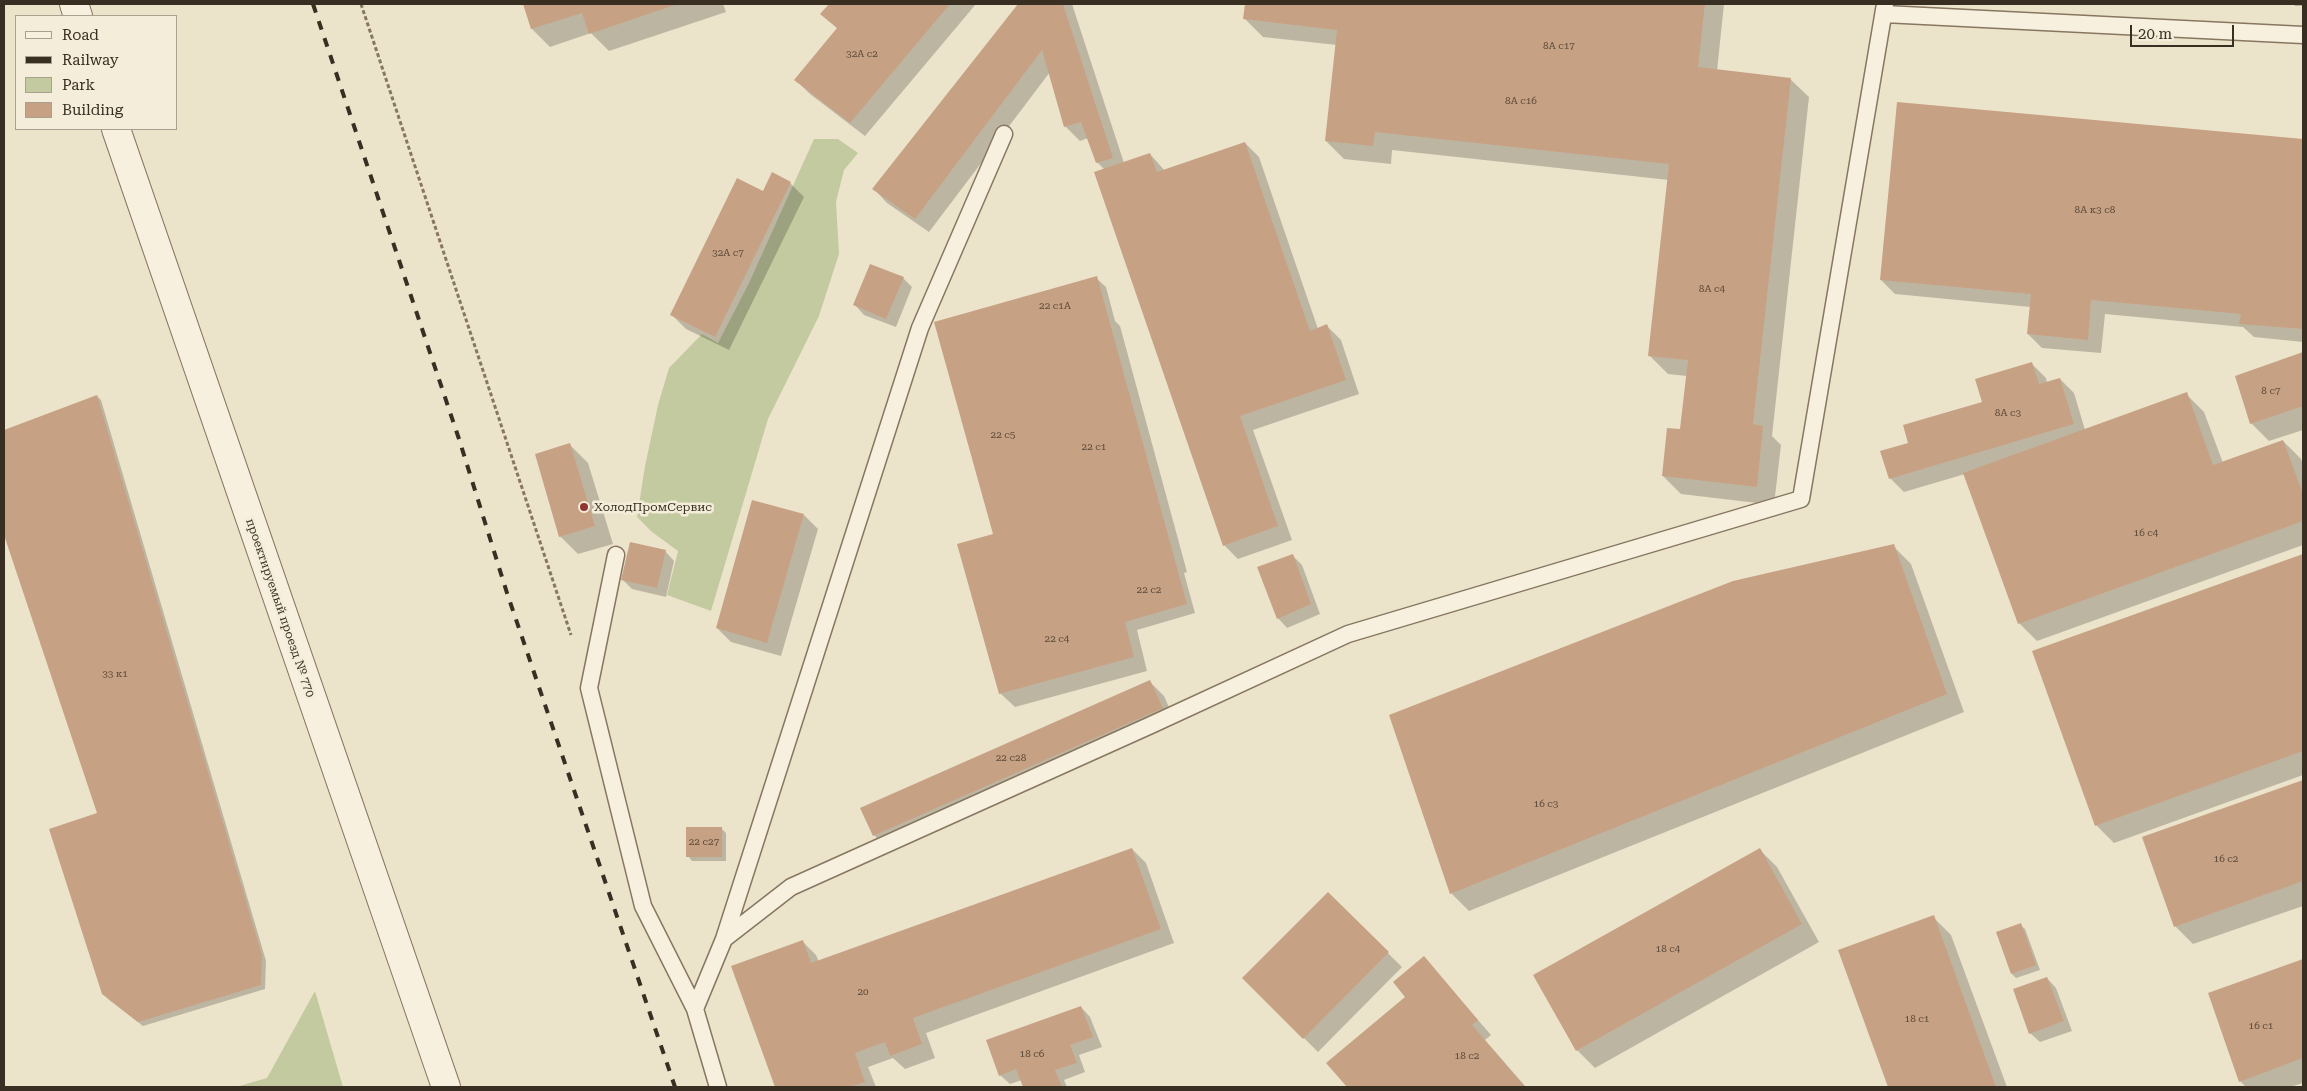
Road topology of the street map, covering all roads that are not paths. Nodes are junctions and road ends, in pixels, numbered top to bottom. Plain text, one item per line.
1 (1885, 9) edge
2 (2303, 35) edge
3 (116, 130) edge
4 (1004, 134) dead end
5 (616, 555) dead end
6 (724, 940) junction
7 (695, 1009) junction
8 (446, 1087) edge
9 (718, 1087) edge

1 - 2 lane
1 - 6 lane
3 - 8 street, проектируемый проезд № 770
4 - 6 lane
5 - 7 lane
6 - 7 lane
7 - 9 lane

